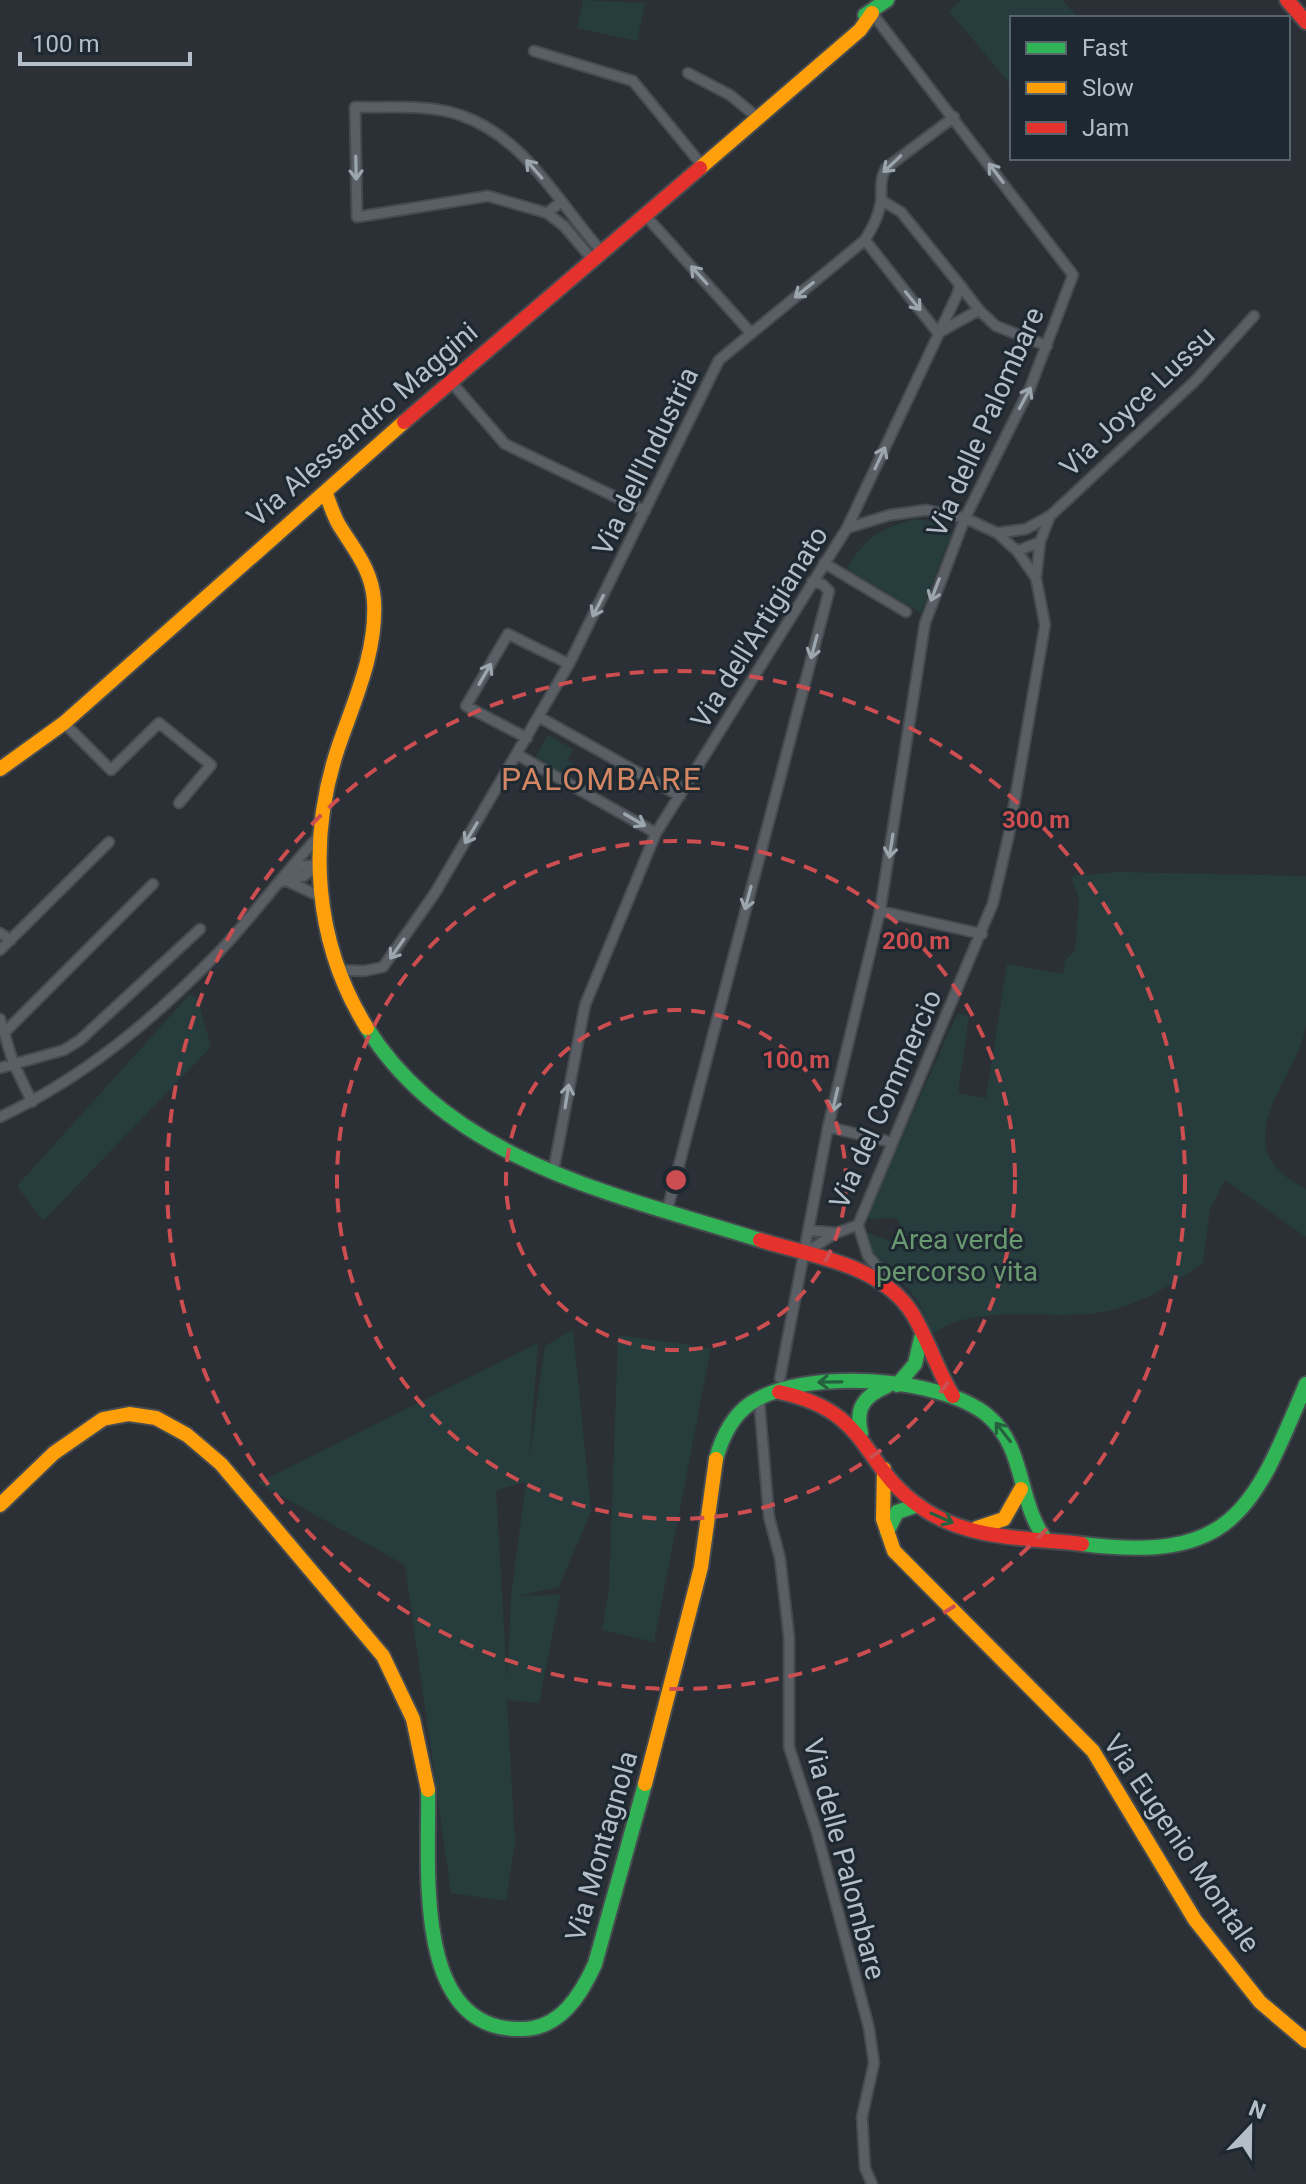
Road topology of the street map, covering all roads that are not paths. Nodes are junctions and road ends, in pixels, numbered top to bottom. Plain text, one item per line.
1 (887, 0) edge
2 (1292, 2) edge
3 (872, 13) junction
4 (1306, 22) edge
5 (534, 51) dead end
6 (688, 73) dead end
7 (757, 117) junction
8 (954, 117) junction
9 (701, 164) junction
10 (881, 200) junction
11 (561, 202) junction
12 (547, 213) junction
13 (643, 213) junction
14 (865, 240) junction
15 (596, 255) junction
16 (960, 285) junction
17 (979, 310) junction
18 (1254, 316) dead end
19 (751, 333) junction
20 (938, 333) junction
21 (1047, 346) junction
22 (452, 383) junction
23 (325, 492) junction
24 (309, 505) junction
25 (645, 511) junction
26 (1050, 516) junction
27 (965, 518) junction
28 (339, 525) junction
29 (847, 528) junction
30 (1026, 529) junction
31 (997, 533) junction
32 (1040, 542) junction
33 (1017, 551) junction
34 (824, 563) junction
35 (1036, 578) junction
36 (812, 582) junction
37 (906, 612) dead end
38 (569, 664) junction
39 (539, 717) junction
40 (64, 723) junction
41 (527, 738) junction
42 (518, 755) junction
43 (0, 769) edge
44 (680, 796) junction
45 (179, 803) dead end
46 (656, 833) junction
47 (319, 836) junction
48 (109, 842) dead end
49 (317, 865) junction
50 (283, 878) junction
51 (153, 884) dead end
52 (319, 896) junction
53 (880, 911) junction
54 (200, 929) dead end
55 (0, 933) edge
56 (982, 934) junction
57 (11, 940) junction
58 (0, 950) edge
59 (339, 970) junction
60 (0, 1019) edge
61 (5, 1032) junction
62 (13, 1062) junction
63 (0, 1068) edge
64 (32, 1102) junction
65 (0, 1117) edge
66 (828, 1127) junction
67 (891, 1142) junction
68 (553, 1173) junction
69 (667, 1211) junction
70 (858, 1225) junction
71 (808, 1230) junction
72 (836, 1233) junction
73 (803, 1254) junction
74 (895, 1288) junction
75 (922, 1337) junction
76 (1306, 1384) edge
77 (778, 1385) junction
78 (892, 1386) junction
79 (953, 1396) junction
80 (759, 1399) junction
81 (862, 1436) junction
82 (884, 1469) junction
83 (1021, 1489) junction
84 (0, 1505) edge
85 (918, 1505) junction
86 (968, 1528) junction
87 (887, 1533) junction
88 (1046, 1540) junction
89 (1306, 2041) edge
90 (872, 2184) edge

1 - 3 main road, Via Alessandro Maggini
2 - 4 main road
3 - 7 main road, Via Alessandro Maggini
3 - 8 street, Via delle Palombare
5 - 9 street
6 - 7 street
7 - 9 main road, Via Alessandro Maggini
8 -> 10 street
21 -> 8 street, Via delle Palombare
9 - 13 main road, Via Alessandro Maggini
10 - 14 street
10 - 16 street
11 - 12 street
11 -> 12 street
11 - 15 street
12 - 15 street
13 - 15 main road, Via Alessandro Maggini
19 -> 13 street
14 -> 19 street, Via dell'Industria
14 -> 20 street
15 - 22 main road, Via Alessandro Maggini
16 - 17 street
16 - 20 street, Via dell'Artigianato
17 - 20 street
17 - 21 street
18 - 26 street, Via Joyce Lussu
19 - 25 street, Via dell'Industria
29 -> 20 street, Via dell'Artigianato
27 -> 21 street, Via delle Palombare
22 - 23 main road, Via Alessandro Maggini
22 - 25 street
23 - 24 main road, Via Alessandro Maggini
23 - 28 main road
24 - 28 main road
24 - 40 main road, Via Alessandro Maggini
25 -> 38 street, Via dell'Industria
26 - 30 street, Via Joyce Lussu
26 - 32 street, Via Joyce Lussu
27 - 29 street, Via del Commercio
27 - 31 street, Via del Commercio
27 -> 53 street, Via delle Palombare
28 - 47 main road
29 - 34 street, Via dell'Artigianato
30 - 31 street, Via Joyce Lussu
30 - 33 street
31 - 33 street, Via del Commercio
32 - 33 street
32 - 35 street, Via Joyce Lussu
33 - 35 street, Via del Commercio
34 - 36 street, Via dell'Artigianato
34 - 37 street
35 - 56 street, Via del Commercio
36 - 44 street, Via dell'Artigianato
36 -> 69 street
38 - 39 street, Via dell'Industria
41 -> 38 street
39 - 41 street, Via dell'Industria
39 - 44 street
40 - 43 main road, Via Alessandro Maggini
40 - 45 street
41 - 42 street, Via dell'Industria
42 -> 46 street
42 -> 59 street, Via dell'Industria
44 - 46 street, Via dell'Artigianato
68 -> 46 street, Via dell'Artigianato
47 - 49 main road
47 - 50 street
48 - 57 street
49 - 50 street
49 - 52 main road
50 - 52 street
50 - 64 street
51 - 61 street
52 - 59 main road
53 - 56 street
53 -> 66 street, Via delle Palombare
54 - 62 street
55 - 57 street
56 - 67 street, Via del Commercio
57 - 58 street
59 - 68 main road
60 - 61 street
61 - 62 street
62 - 63 street
62 - 64 street
64 - 65 street
66 - 67 street
66 - 71 street, Via delle Palombare
67 - 70 street, Via del Commercio
68 - 69 main road
69 - 73 main road
70 - 72 street, Via del Commercio
70 - 74 street
71 - 72 street, Via del Commercio
71 - 73 street, Via delle Palombare
72 - 73 street, Via del Commercio
73 - 74 main road
73 - 77 street, Via delle Palombare
74 - 75 main road
75 - 78 main road
75 - 79 main road
76 - 88 main road
78 -> 77 main road, Via Montagnola
77 - 80 main road, Via Montagnola
77 - 81 main road
78 - 79 main road
78 - 81 main road
83 -> 79 main road
80 - 84 main road, Via Montagnola
80 - 90 street, Via delle Palombare
81 - 82 main road
82 - 85 main road
82 - 87 main road, Via Eugenio Montale
83 - 86 main road
83 - 88 main road
85 -> 86 main road
85 - 87 main road
86 - 88 main road
87 - 89 main road, Via Eugenio Montale

